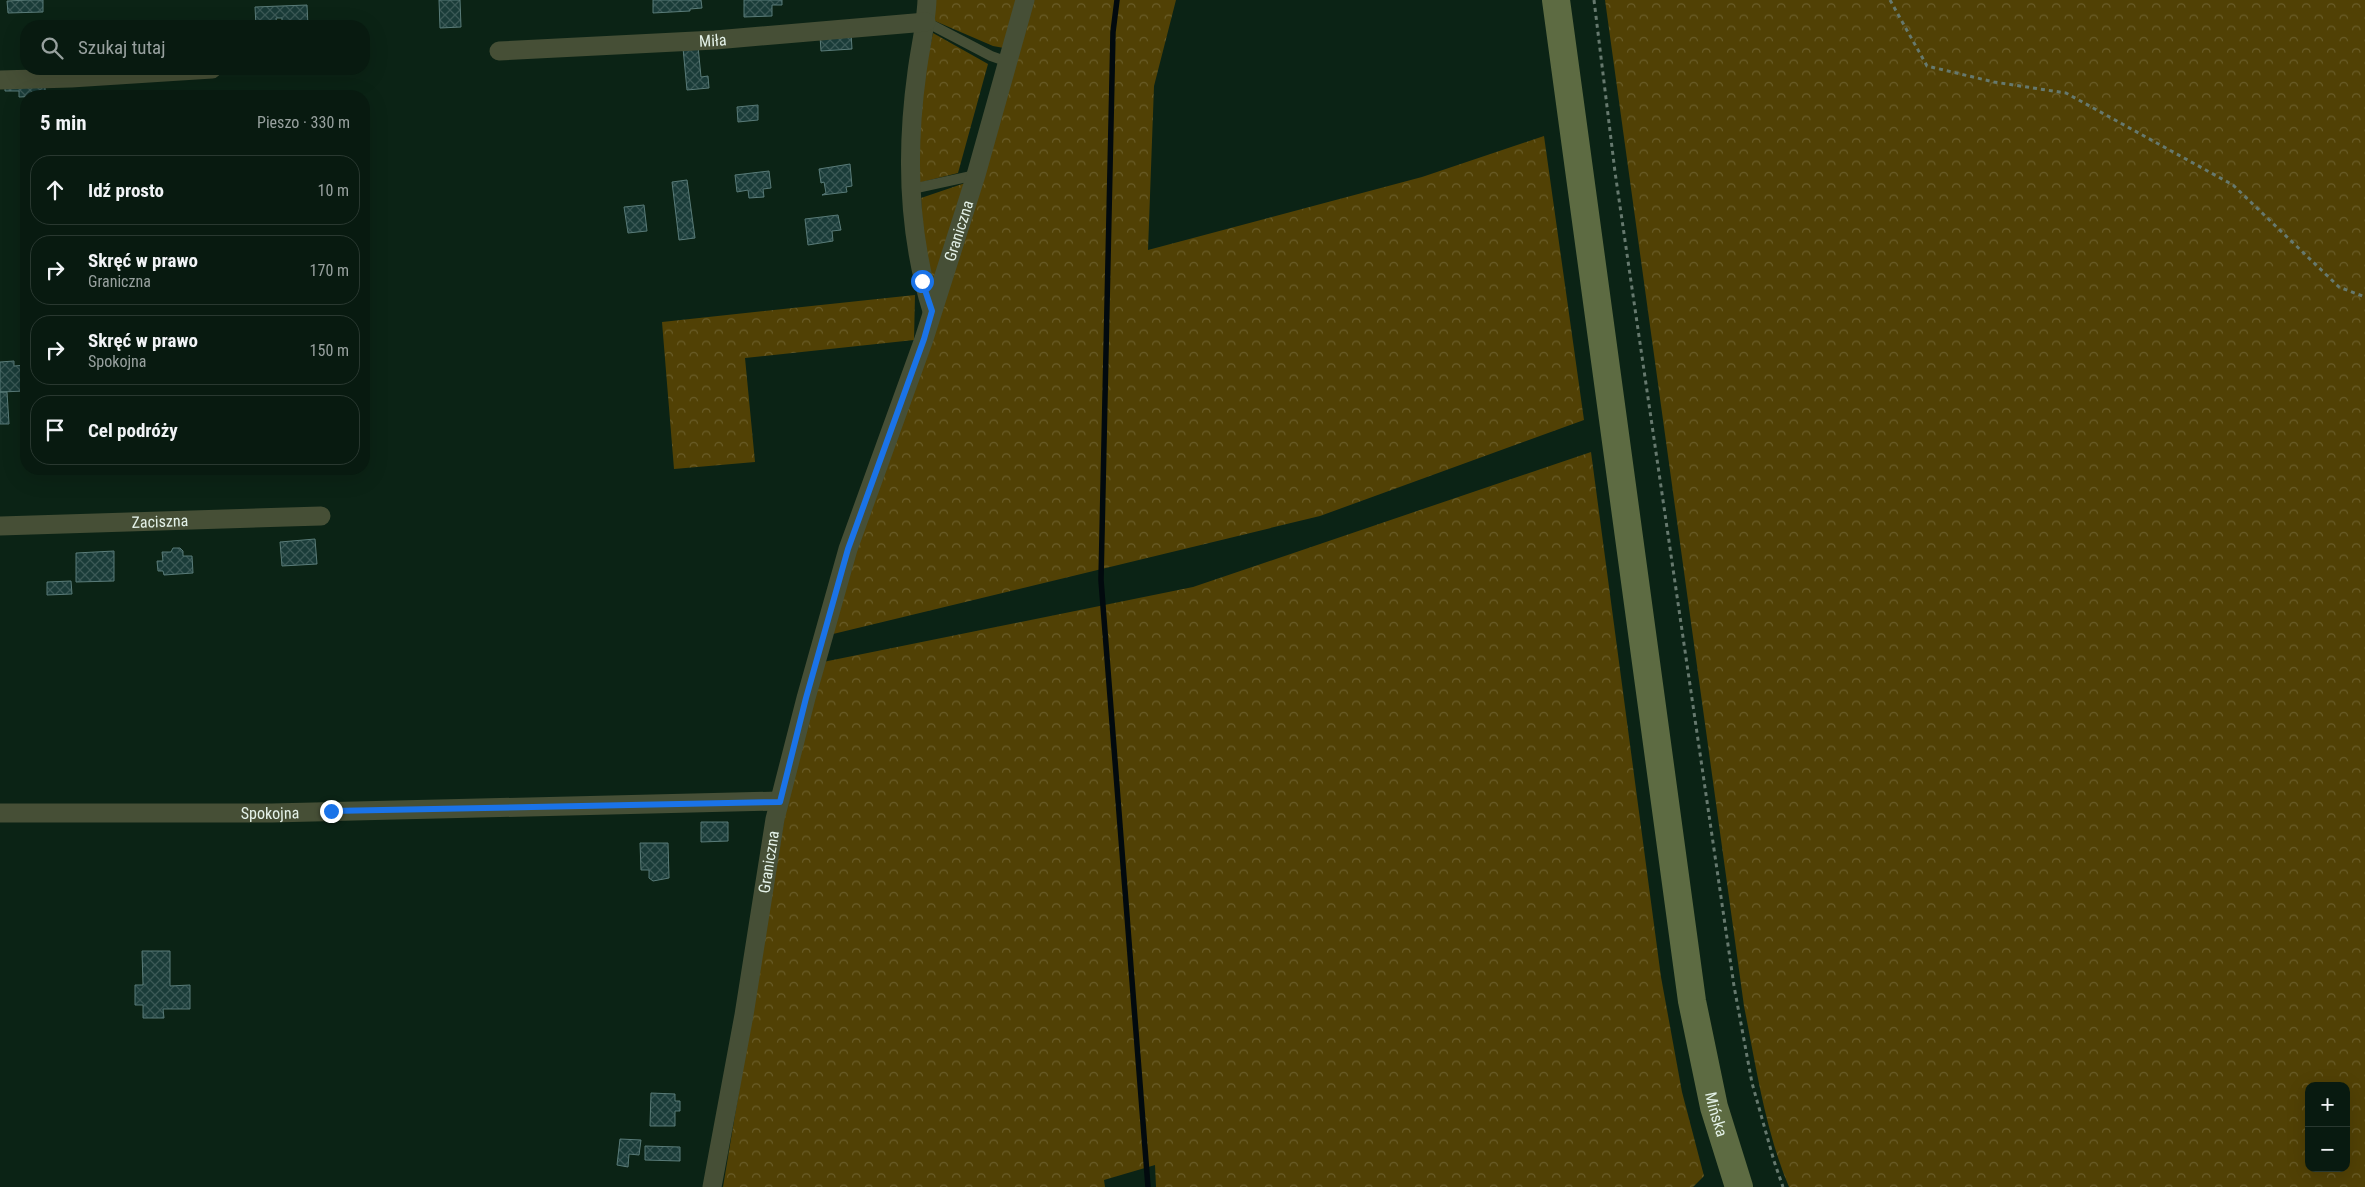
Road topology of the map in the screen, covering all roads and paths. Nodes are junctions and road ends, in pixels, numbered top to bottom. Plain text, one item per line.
1 (927, 0) edge
2 (1025, 0) edge
3 (1556, 0) edge
4 (1594, 0) edge
5 (1890, 0) edge
6 (926, 22) junction
7 (499, 51) dead end
8 (1008, 62) junction
9 (118, 75) edge
10 (0, 80) edge
11 (976, 175) junction
12 (912, 189) junction
13 (2365, 297) edge
14 (932, 311) junction
15 (321, 516) dead end
16 (0, 526) edge
17 (780, 802) junction
18 (0, 813) edge
19 (712, 1187) edge
20 (1739, 1187) edge
21 (1784, 1187) edge

1 - 6 street
2 - 8 street, Graniczna
3 - 20 main road, Mińska
4 - 21 path
5 - 13 path
6 - 7 street, Miła
6 - 8 lane
6 - 12 street
8 - 11 street, Graniczna
9 - 10 street
11 - 12 lane
11 - 14 street, Graniczna
12 - 14 street
14 - 17 street, Graniczna
15 - 16 street, Zaciszna
17 - 18 street, Spokojna
17 - 19 street, Graniczna

